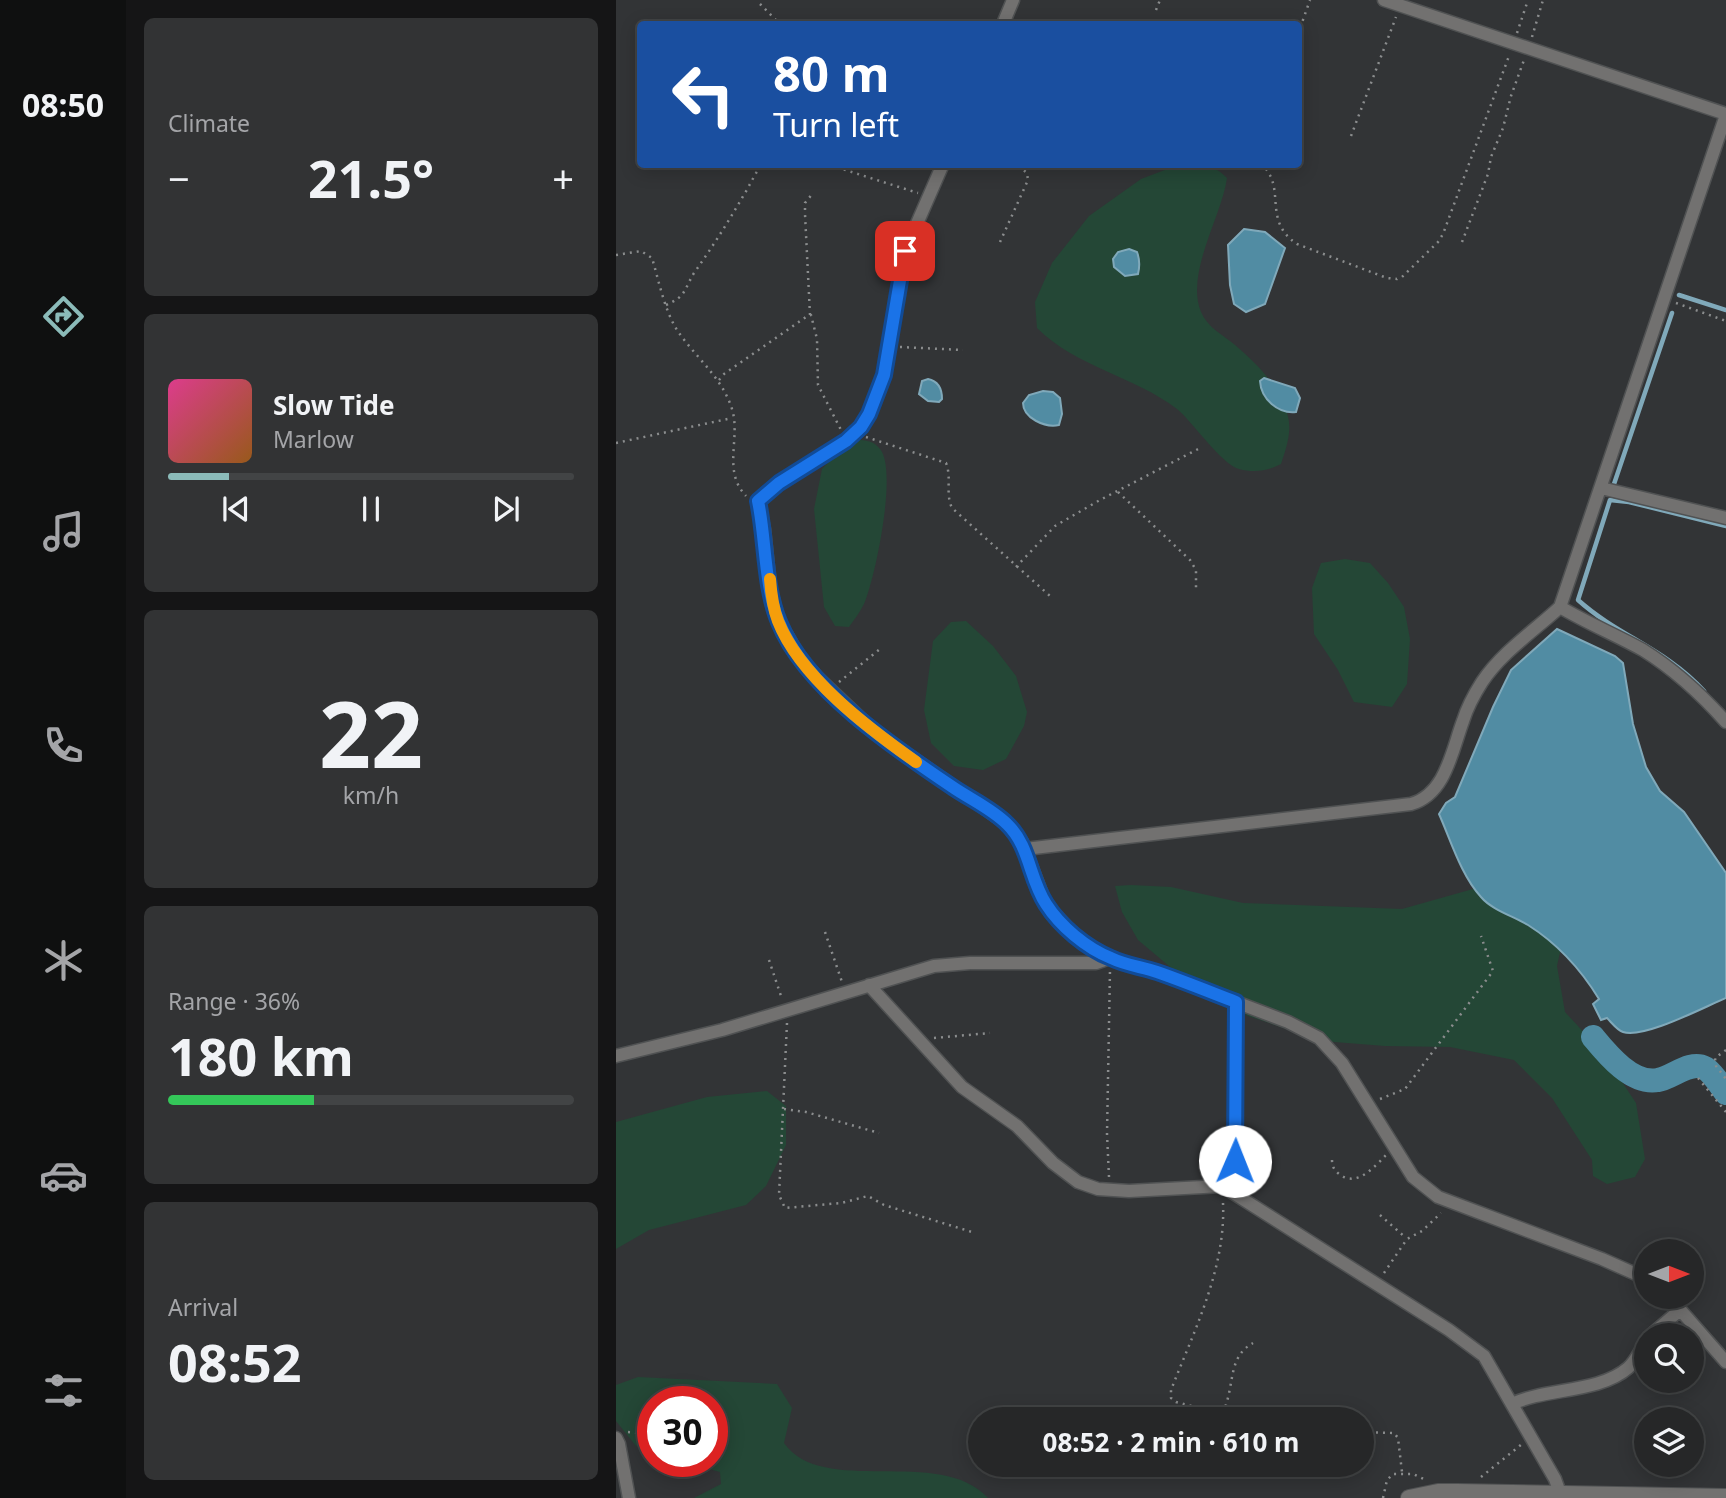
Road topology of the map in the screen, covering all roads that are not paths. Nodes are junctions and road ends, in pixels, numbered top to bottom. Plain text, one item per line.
1 (1013, 0) edge
2 (1384, 0) edge
3 (1004, 21) edge
4 (1726, 115) edge
5 (941, 168) edge
6 (1601, 488) junction
7 (1726, 518) edge
8 (1560, 607) junction
9 (1726, 722) edge
10 (1025, 849) junction
11 (1110, 958) junction
12 (869, 985) junction
13 (1236, 1002) junction
14 (616, 1056) edge
15 (1222, 1186) junction
16 (1634, 1273) edge
17 (1680, 1310) joint
18 (1665, 1323) edge
19 (1634, 1360) edge
20 (1726, 1362) edge
21 (1512, 1404) junction
22 (618, 1435) edge
23 (1560, 1493) junction
24 (1726, 1497) edge
25 (629, 1498) edge
26 (1409, 1498) edge

1 - 3 street
2 - 4 street
4 - 6 street
5 - 10 street
6 - 7 street
6 - 8 street
8 - 9 street
8 - 10 street
10 - 11 street
11 - 12 street
11 - 13 street
12 - 14 street
12 - 15 street
13 - 15 street
13 - 16 street
15 - 21 street
17 - 18 street
17 - 20 street
19 - 21 street
21 - 23 street
22 - 25 street
23 - 24 street
23 - 26 street

